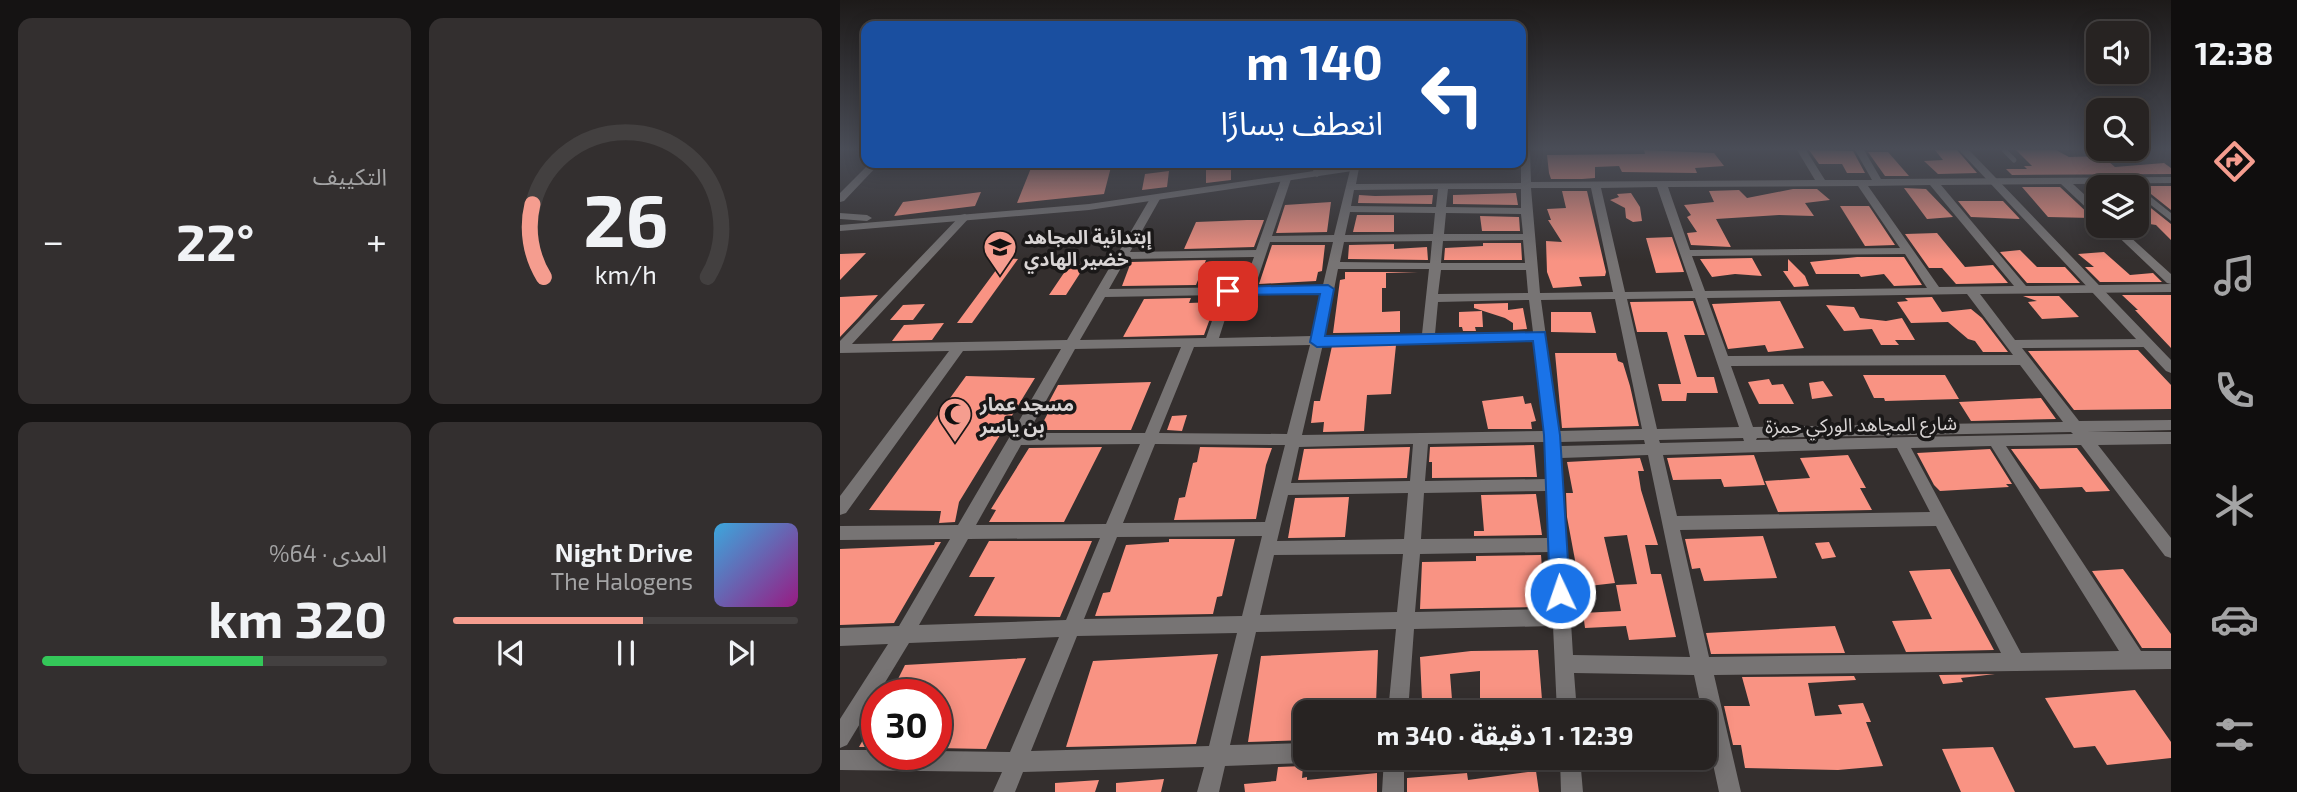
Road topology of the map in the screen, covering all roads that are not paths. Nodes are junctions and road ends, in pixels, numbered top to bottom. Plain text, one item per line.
1 (1443, 186) edge
2 (1233, 187) edge
3 (1283, 187) edge
4 (1352, 187) joint
5 (1356, 187) edge
6 (1525, 187) edge
7 (1596, 187) edge
8 (1662, 187) edge
9 (1863, 187) edge
10 (1937, 187) edge
11 (1998, 187) edge
12 (2070, 187) edge
13 (1154, 199) junction
14 (2149, 200) edge
15 (2086, 202) edge
16 (1346, 209) junction
17 (1441, 209) junction
18 (1526, 211) junction
19 (840, 216) edge
20 (965, 217) junction
21 (2171, 219) edge
22 (899, 221) junction
23 (840, 228) edge
24 (1438, 236) junction
25 (1340, 237) junction
26 (1528, 237) junction
27 (2125, 238) edge
28 (1265, 239) junction
29 (1908, 251) junction
30 (1260, 253) junction
31 (1686, 253) junction
32 (1122, 256) junction
33 (1333, 265) junction
34 (1436, 265) junction
35 (1531, 267) junction
36 (2171, 280) edge
37 (2171, 288) edge
38 (1328, 289) junction
39 (1248, 290) junction
40 (1935, 290) junction
41 (1970, 290) junction
42 (2023, 290) junction
43 (2096, 290) junction
44 (1228, 291) junction
45 (1101, 293) junction
46 (1700, 294) junction
47 (1536, 296) junction
48 (1620, 296) junction
49 (1432, 298) junction
50 (1540, 336) junction
51 (1428, 339) junction
52 (1317, 342) junction
53 (1189, 343) junction
54 (1211, 343) junction
55 (2147, 343) junction
56 (2013, 344) junction
57 (1071, 345) junction
58 (960, 346) junction
59 (840, 349) edge
60 (2025, 360) junction
61 (1723, 362) junction
62 (2171, 368) edge
63 (2171, 425) edge
64 (2080, 433) junction
65 (1552, 435) junction
66 (1150, 438) junction
67 (1421, 438) junction
68 (2171, 438) edge
69 (1016, 439) junction
70 (1750, 439) junction
71 (1293, 441) junction
72 (1650, 441) junction
73 (1995, 441) junction
74 (1901, 442) junction
75 (1552, 452) junction
76 (1553, 485) junction
77 (1417, 487) junction
78 (1281, 489) junction
79 (840, 508) edge
80 (1942, 520) junction
81 (1670, 523) junction
82 (1272, 528) junction
83 (1112, 529) junction
84 (961, 531) junction
85 (840, 533) edge
86 (1557, 545) junction
87 (1412, 546) junction
88 (1267, 548) junction
89 (2171, 551) edge
90 (1561, 617) junction
91 (1405, 622) junction
92 (1248, 624) junction
93 (1070, 628) junction
94 (903, 636) junction
95 (840, 637) edge
96 (2136, 660) junction
97 (2171, 660) edge
98 (2016, 662) junction
99 (1565, 664) junction
100 (1703, 666) junction
101 (1399, 700) edge
102 (1566, 700) edge
103 (840, 738) edge
104 (1293, 753) edge
105 (1216, 756) junction
106 (840, 760) edge
107 (1016, 762) junction
108 (1394, 770) edge
109 (1571, 770) edge
110 (1004, 792) edge
111 (1208, 792) edge
112 (1394, 792) edge
113 (1572, 792) edge
114 (1730, 792) edge

1 - 17 street
2 - 13 street
3 - 28 street
4 - 5 street
4 - 16 street
6 - 18 street
7 - 48 street
8 - 31 street
9 - 29 street
10 - 42 street
11 - 43 street
12 - 15 street
13 - 20 street
13 - 32 street
14 - 21 street
16 - 17 street
16 - 25 street
17 - 18 street
17 - 24 street
18 - 26 street
19 - 22 street
20 - 22 street
20 - 59 street
22 - 23 street
24 - 25 street
24 - 26 street
24 - 34 street
25 - 28 street
25 - 33 street
26 - 35 street
27 - 36 street
28 - 30 street
29 - 31 street
29 - 40 street
30 - 32 street
30 - 39 street
31 - 46 street
32 - 45 street
33 - 34 street
33 - 38 street
34 - 35 street
34 - 49 street
35 - 47 street
37 - 43 street
38 - 39 street
38 - 52 street
39 - 44 street
40 - 41 street
40 - 46 street
41 - 42 street
41 - 56 street
42 - 43 street
43 - 55 street
44 - 45 street
44 - 54 street
45 - 57 street
46 - 48 street
46 - 61 street
47 - 48 street
47 - 49 street
47 - 50 street
48 - 72 street
49 - 51 street
50 - 51 street
50 - 65 street
51 - 52 street
52 - 54 street
52 - 71 street
53 - 54 street
53 - 57 street
53 - 66 street
55 - 56 street
55 - 62 street
56 - 60 street
57 - 58 street
57 - 69 street
58 - 59 street
58 - 79 street
60 - 61 street
60 - 64 street
61 - 70 street
63 - 64 street, شارع المجاهد الوركي حمزة
64 - 68 street, شارع المجاهد الوركي حمزة
64 - 70 street, شارع المجاهد الوركي حمزة
64 - 73 street, شارع المجاهد الوركي حمزة
64 - 89 street
65 - 67 street, شارع المجاهد الوركي حمزة
65 - 72 street, شارع المجاهد الوركي حمزة
65 - 75 street
66 - 69 street, شارع المجاهد الوركي حمزة
66 - 71 street, شارع المجاهد الوركي حمزة
66 - 83 street
67 - 71 street, شارع المجاهد الوركي حمزة
67 - 77 street
69 - 84 street
70 - 72 street, شارع المجاهد الوركي حمزة
70 - 74 street, شارع المجاهد الوركي حمزة
71 - 78 street
72 - 75 street, شارع المجاهد الوركي حمزة
72 - 81 street
73 - 74 street, شارع المجاهد الوركي حمزة
73 - 96 street
74 - 80 street
75 - 76 street
76 - 77 street
76 - 86 street
77 - 78 street
77 - 87 street
78 - 82 street
80 - 81 street
80 - 98 street
81 - 100 street
82 - 83 street
82 - 88 street
83 - 84 street
83 - 93 street
84 - 85 street
84 - 94 street
86 - 87 street
86 - 90 street
87 - 88 street
87 - 91 street
88 - 92 street
90 - 91 street
90 - 99 street
91 - 92 street
91 - 101 street
92 - 93 street
92 - 105 street
93 - 94 street
93 - 107 street
94 - 95 street
94 - 103 street
96 - 97 street
96 - 98 street
98 - 100 street
99 - 100 street
99 - 102 street
100 - 114 street
104 - 105 street
105 - 107 street
105 - 111 street
106 - 107 street
107 - 110 street
108 - 112 street
109 - 113 street

